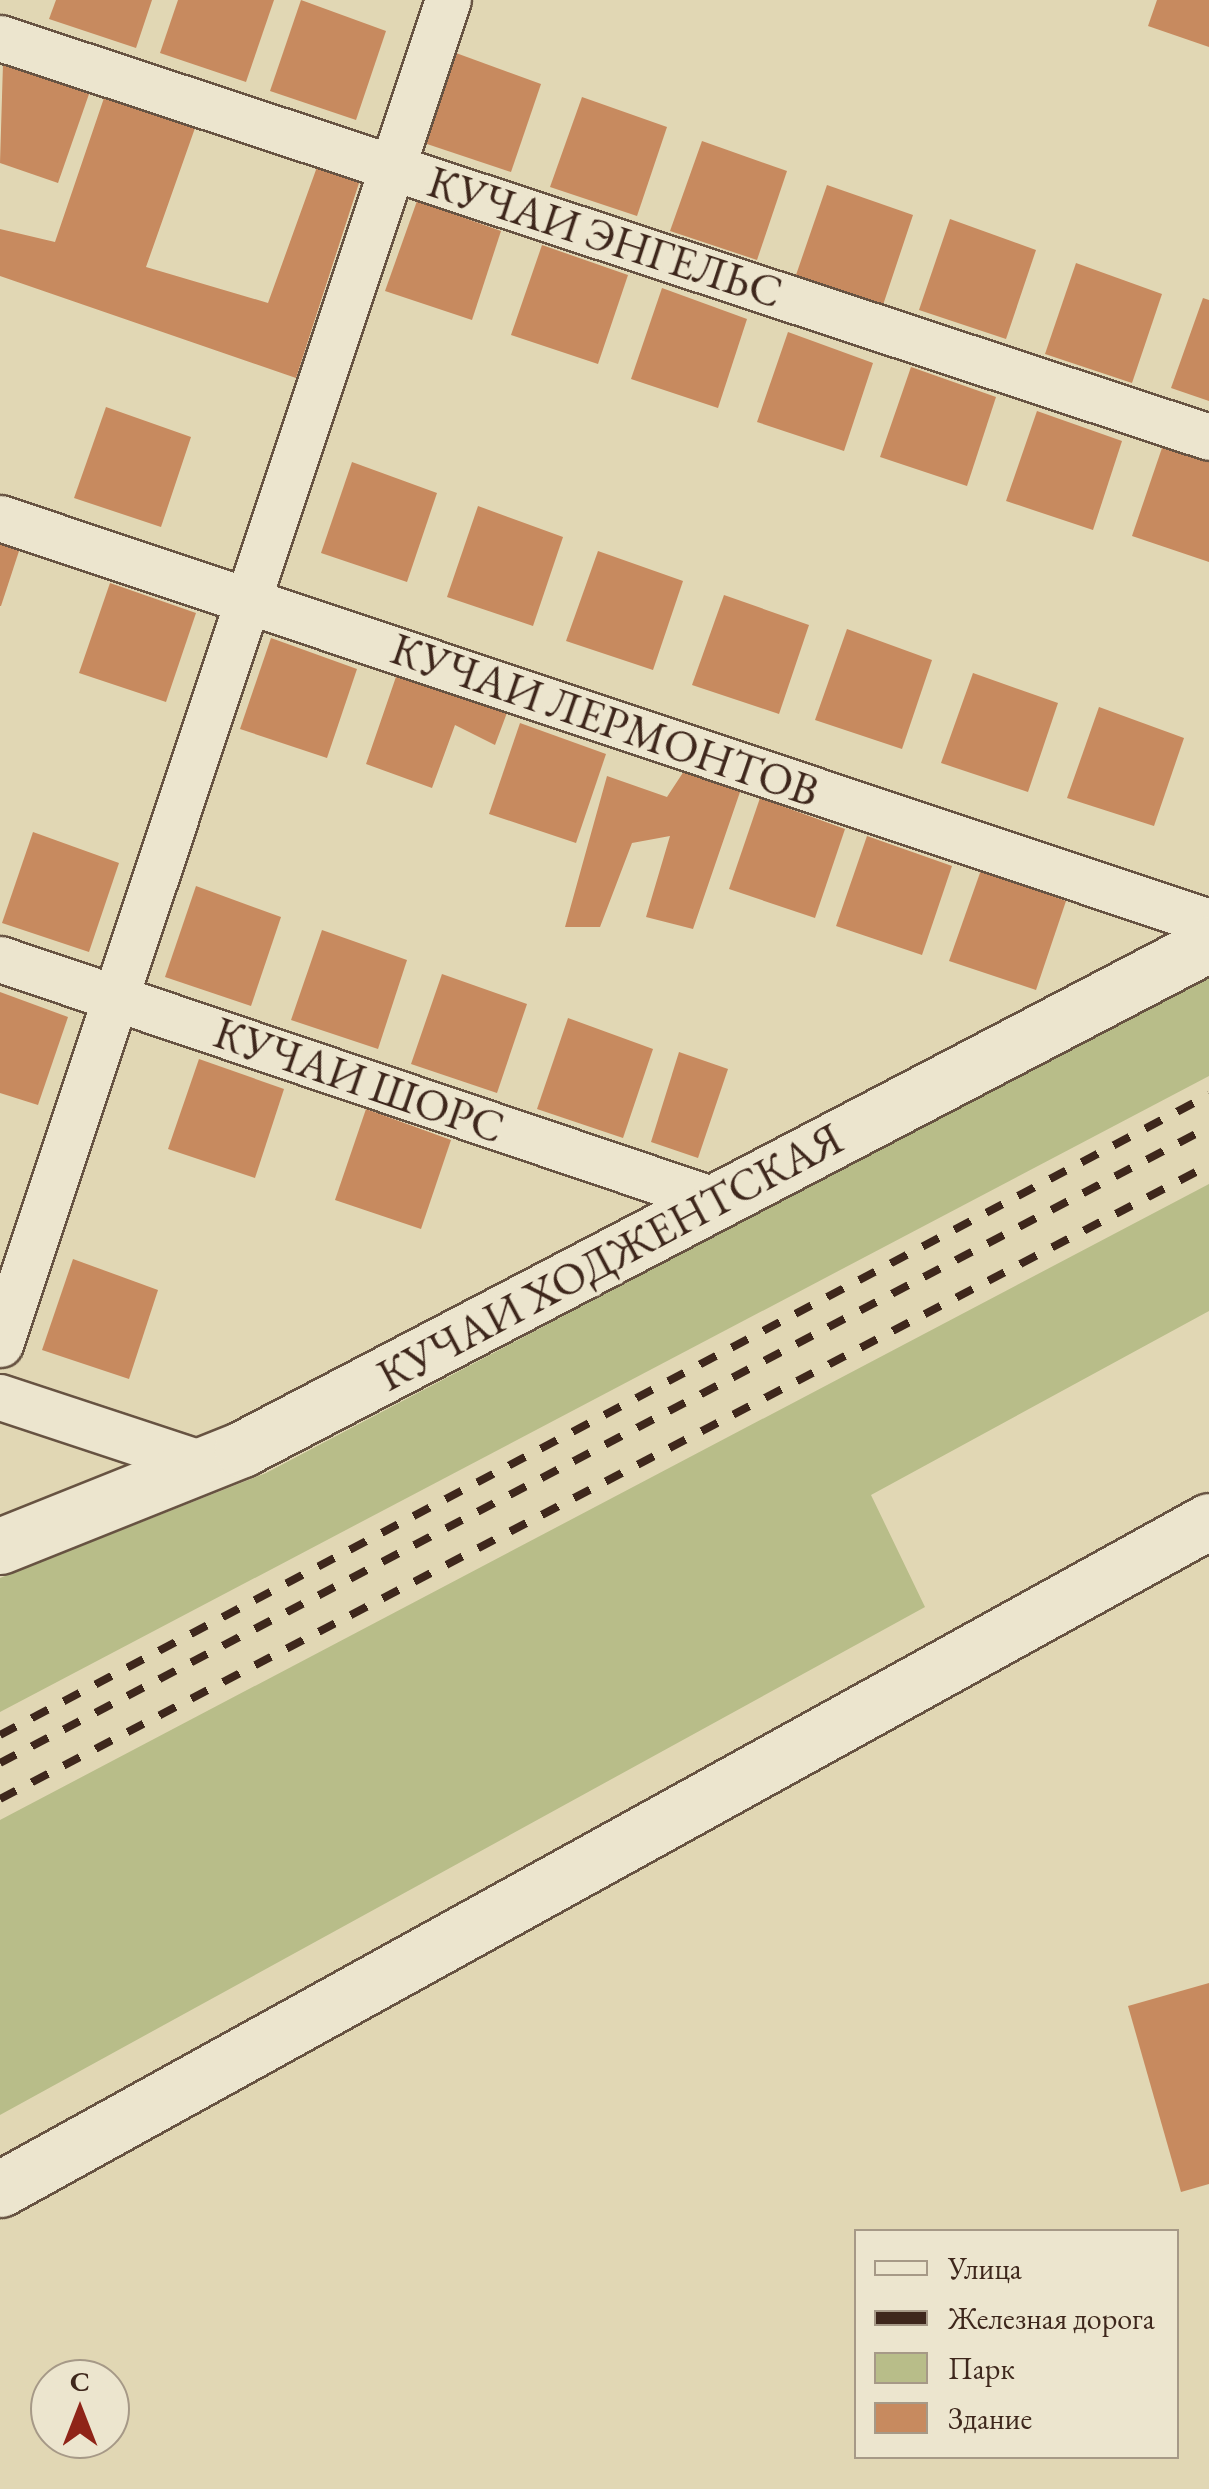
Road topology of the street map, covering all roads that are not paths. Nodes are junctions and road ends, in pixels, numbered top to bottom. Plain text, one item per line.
1 (448, 0) edge
2 (0, 38) edge
3 (388, 165) junction
4 (1209, 436) edge
5 (0, 518) edge
6 (247, 600) junction
7 (1209, 922) edge
8 (1209, 944) edge
9 (0, 959) edge
10 (113, 997) junction
11 (717, 1201) junction
12 (0, 1344) edge
13 (0, 1398) edge
14 (203, 1464) junction
15 (1209, 1521) edge
16 (0, 1546) edge
17 (0, 2189) edge

1 - 3 street
2 - 3 street, КУЧАИ ЭНГЕЛЬС
3 - 4 street, КУЧАИ ЭНГЕЛЬС
3 - 6 street
5 - 6 street, КУЧАИ ЛЕРМОНТОВ
6 - 7 street, КУЧАИ ЛЕРМОНТОВ
6 - 10 street
8 - 11 street, КУЧАИ ХОДЖЕНТСКАЯ
9 - 10 street, КУЧАИ ШОРС
10 - 11 street, КУЧАИ ШОРС
10 - 12 street
11 - 14 street, КУЧАИ ХОДЖЕНТСКАЯ
13 - 14 street
14 - 16 street, КУЧАИ ХОДЖЕНТСКАЯ
15 - 17 street

